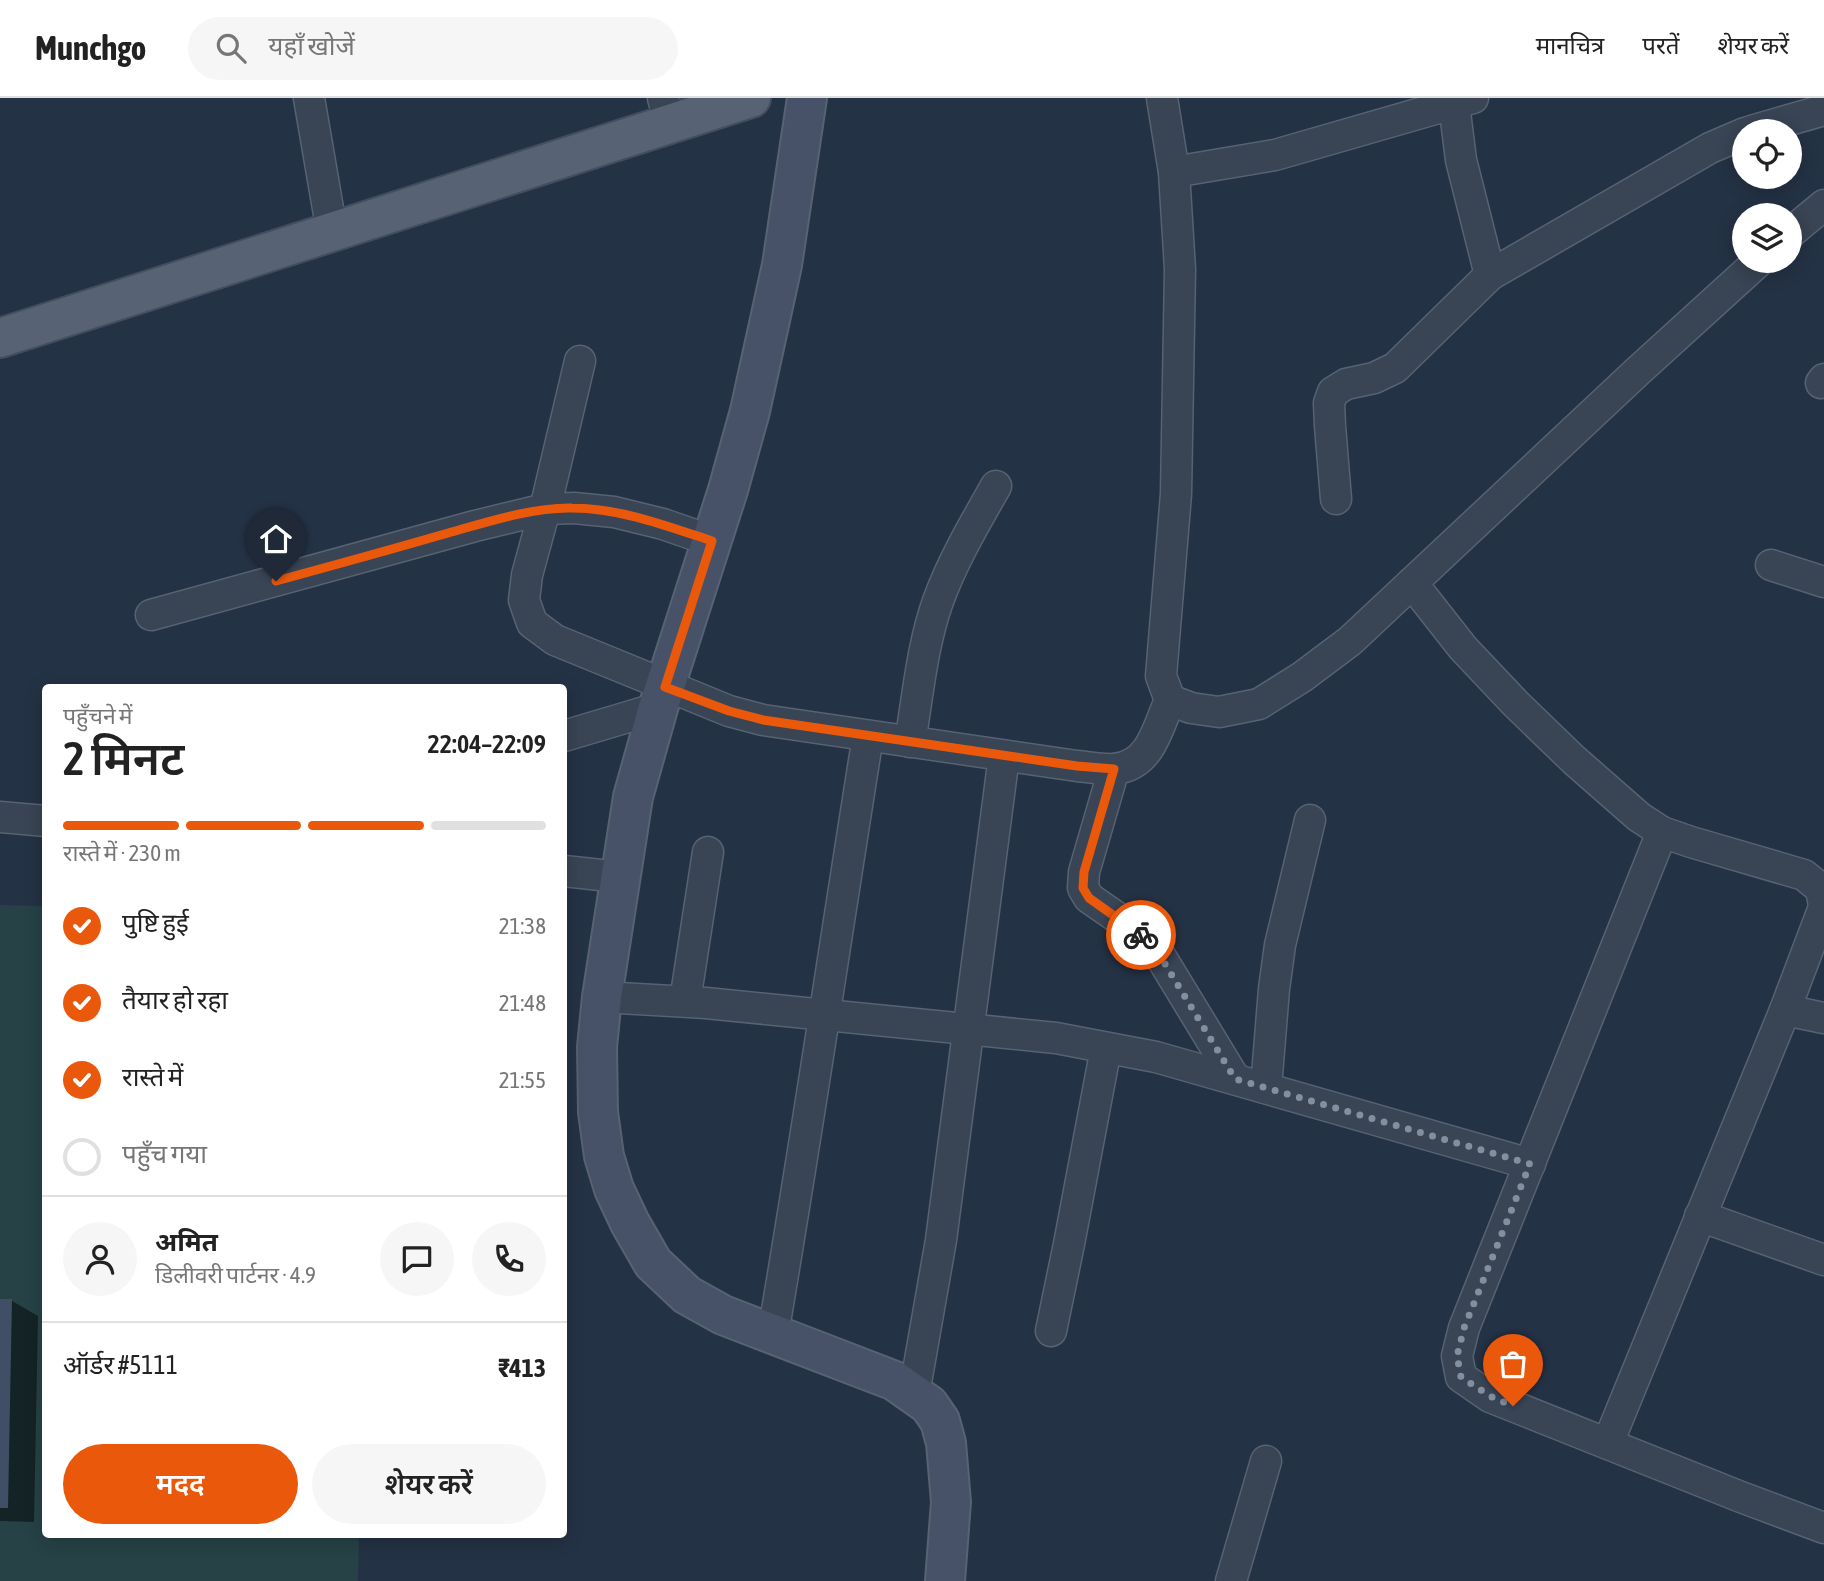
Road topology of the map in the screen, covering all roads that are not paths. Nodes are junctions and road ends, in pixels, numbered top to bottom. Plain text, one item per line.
1 (309, 98) edge
2 (751, 98) edge
3 (807, 98) edge
4 (1162, 98) edge
5 (1463, 101) edge
6 (1824, 110) edge
7 (667, 111) edge
8 (1793, 119) edge
9 (1732, 139) edge
10 (1174, 172) junction
11 (1824, 205) edge
12 (1802, 223) edge
13 (332, 232) junction
14 (1746, 273) edge
15 (1490, 275) junction
16 (0, 338) edge
17 (580, 361) dead end
18 (996, 486) dead end
19 (1336, 499) dead end
20 (545, 509) junction
21 (712, 541) junction
22 (1771, 565) dead end
23 (1824, 582) edge
24 (1412, 583) junction
25 (151, 615) dead end
26 (662, 697) junction
27 (1170, 700) junction
28 (567, 735) edge
29 (868, 736) junction
30 (909, 743) junction
31 (1004, 756) junction
32 (1114, 769) junction
33 (0, 817) edge
34 (1310, 820) dead end
35 (42, 821) edge
36 (1662, 832) junction
37 (708, 852) dead end
38 (567, 871) edge
39 (619, 877) junction
40 (1824, 906) edge
41 (602, 997) junction
42 (685, 1002) junction
43 (1785, 1010) junction
44 (824, 1015) junction
45 (1824, 1018) edge
46 (968, 1028) junction
47 (1106, 1048) junction
48 (1235, 1079) junction
49 (1266, 1088) junction
50 (1530, 1164) junction
51 (1700, 1216) junction
52 (1824, 1260) edge
53 (1051, 1331) dead end
54 (773, 1334) junction
55 (914, 1394) junction
56 (1608, 1444) junction
57 (1266, 1461) dead end
58 (1824, 1528) edge
59 (944, 1581) edge
60 (1231, 1581) edge

1 - 13 street
2 - 7 main road
3 - 21 street
4 - 10 street
5 - 10 street
5 - 15 street
6 - 8 street
7 - 13 main road
9 - 15 street
10 - 27 street
11 - 12 street
13 - 16 main road
14 - 24 street
15 - 19 street
17 - 20 street
18 - 30 street
20 - 21 street
20 - 25 street
20 - 26 street
21 - 26 street
22 - 23 street
24 - 27 street
24 - 36 street
26 - 28 street
26 - 29 street
26 - 39 street
27 - 32 street
29 - 30 street
29 - 44 street
30 - 31 street
31 - 32 street
31 - 46 street
32 - 48 street
33 - 35 street
34 - 49 street
36 - 40 street
36 - 50 street
37 - 42 street
38 - 39 street
39 - 41 street
40 - 43 street
41 - 42 street
41 - 54 street
42 - 44 street
43 - 45 street
43 - 51 street
44 - 46 street
44 - 54 street
46 - 47 street
46 - 55 street
47 - 48 street
47 - 53 street
48 - 49 street
49 - 50 street
50 - 56 street
51 - 52 street
51 - 56 street
54 - 55 street
55 - 59 street
56 - 58 street
57 - 60 street

